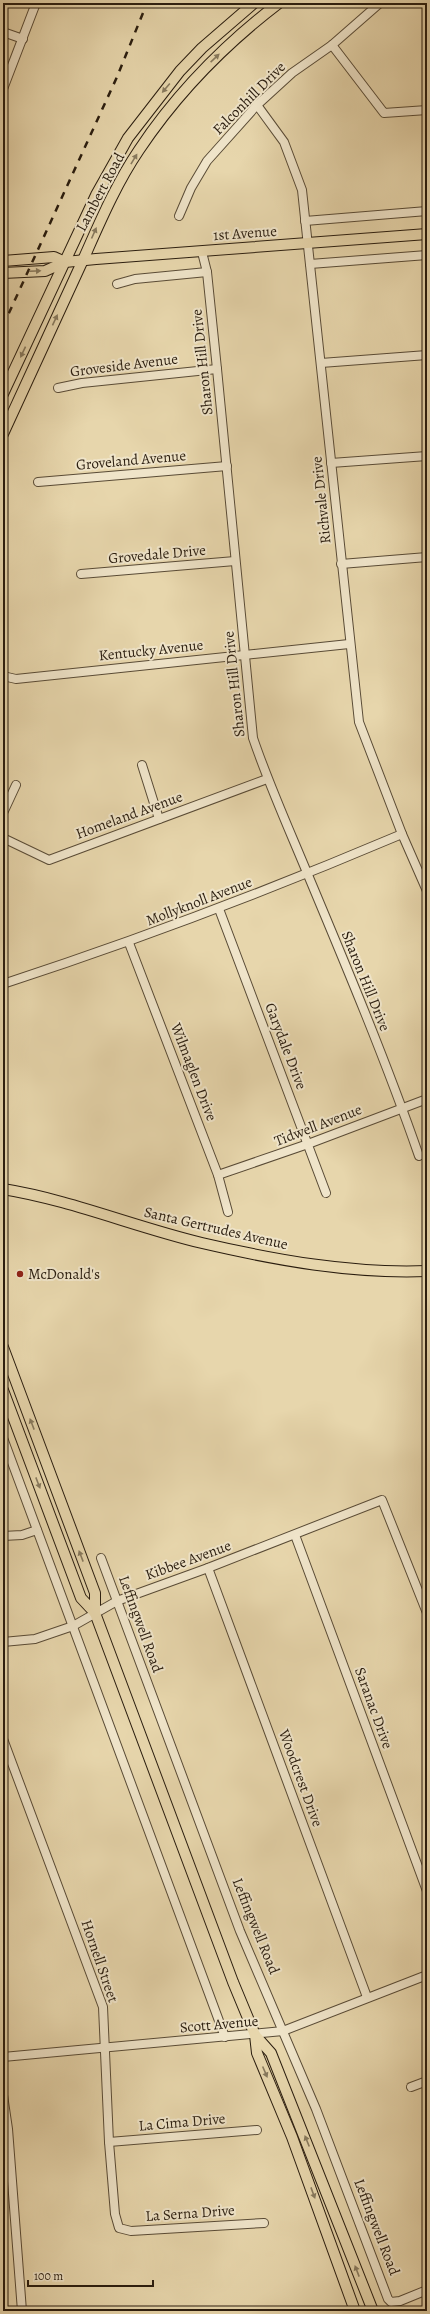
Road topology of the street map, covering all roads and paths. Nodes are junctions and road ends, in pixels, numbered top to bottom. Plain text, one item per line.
1 (36, 3) edge
2 (254, 3) edge
3 (278, 3) edge
4 (374, 5) edge
5 (3, 32) edge
6 (22, 39) junction
7 (332, 45) junction
8 (3, 89) edge
9 (257, 105) junction
10 (427, 110) edge
11 (427, 211) edge
12 (179, 216) dead end
13 (305, 221) junction
14 (427, 234) edge
15 (307, 243) junction
16 (202, 252) junction
17 (427, 255) edge
18 (3, 261) edge
19 (82, 261) junction
20 (65, 262) junction
21 (310, 264) junction
22 (206, 272) junction
23 (3, 273) edge
24 (117, 284) dead end
25 (427, 355) edge
26 (321, 363) junction
27 (217, 368) junction
28 (58, 388) dead end
29 (3, 394) edge
30 (3, 434) edge
31 (427, 456) edge
32 (331, 463) junction
33 (227, 466) junction
34 (38, 482) dead end
35 (427, 557) edge
36 (235, 561) junction
37 (342, 564) junction
38 (82, 574) dead end
39 (349, 644) junction
40 (245, 654) junction
41 (3, 676) edge
42 (142, 765) dead end
43 (267, 779) junction
44 (16, 785) dead end
45 (3, 813) edge
46 (159, 819) junction
47 (402, 834) junction
48 (3, 838) edge
49 (308, 874) junction
50 (427, 891) edge
51 (219, 909) junction
52 (129, 943) junction
53 (3, 984) edge
54 (427, 1099) edge
55 (402, 1107) junction
56 (308, 1144) junction
57 (418, 1156) dead end
58 (218, 1175) junction
59 (4, 1189) edge
60 (326, 1193) dead end
61 (228, 1212) dead end
62 (427, 1271) edge
63 (3, 1347) edge
64 (3, 1390) edge
65 (3, 1438) edge
66 (37, 1530) junction
67 (295, 1535) junction
68 (3, 1536) edge
69 (101, 1558) dead end
70 (208, 1568) junction
71 (117, 1601) junction
72 (95, 1613) junction
73 (427, 1613) edge
74 (73, 1626) junction
75 (3, 1642) edge
76 (3, 1739) edge
77 (427, 1891) edge
78 (427, 1975) edge
79 (367, 1998) junction
80 (283, 2031) junction
81 (255, 2035) junction
82 (225, 2037) junction
83 (106, 2048) junction
84 (3, 2057) edge
85 (427, 2081) edge
86 (411, 2087) dead end
87 (3, 2095) edge
88 (257, 2130) dead end
89 (109, 2142) junction
90 (264, 2223) dead end
91 (119, 2228) joint
92 (427, 2290) edge
93 (22, 2311) edge
94 (355, 2311) edge
95 (372, 2311) edge

1 - 6 street
2 -> 20 main road, Lambert Road
19 -> 3 main road, Lambert Road
4 - 7 street, Falconhill Drive
5 - 6 street
6 - 8 street
7 - 9 street, Falconhill Drive
7 - 10 street
9 - 12 street, Falconhill Drive
9 - 13 street, Richvale Drive
11 - 13 street
13 - 15 street, Richvale Drive
14 - 15 main road, 1st Avenue
15 - 16 main road, 1st Avenue
15 - 21 street, Richvale Drive
16 - 19 main road, 1st Avenue
16 - 22 street, Sharon Hill Drive
17 - 21 street
18 - 20 main road, 1st Avenue
19 - 20 main road, 1st Avenue
30 -> 19 main road, Lambert Road
23 -> 20 main road, 1st Avenue
20 -> 29 main road, Lambert Road
21 - 26 street, Richvale Drive
22 - 24 street
22 - 27 street, Sharon Hill Drive
25 - 26 street
26 - 32 street, Richvale Drive
27 - 28 street, Groveside Avenue
27 - 33 street, Sharon Hill Drive
31 - 32 street
32 - 37 street, Richvale Drive
33 - 34 street, Groveland Avenue
33 - 36 street, Sharon Hill Drive
35 - 37 street
36 - 38 street, Grovedale Drive
36 - 40 street, Sharon Hill Drive
37 - 39 street, Richvale Drive
39 - 40 street, Kentucky Avenue
39 - 47 street, Richvale Drive
40 - 41 street, Kentucky Avenue
40 - 43 street, Sharon Hill Drive
42 - 46 street
43 - 46 street, Homeland Avenue
43 - 49 street, Sharon Hill Drive
44 - 45 street
46 - 48 street, Homeland Avenue
47 - 49 street, Mollyknoll Avenue
47 - 50 street, Richvale Drive
49 - 51 street, Mollyknoll Avenue
49 - 55 street, Sharon Hill Drive
51 - 52 street, Mollyknoll Avenue
51 - 56 street, Garydale Drive
52 - 53 street, Mollyknoll Avenue
52 - 58 street, Wilmaglen Drive
54 - 55 street, Tidwell Avenue
55 - 56 street, Tidwell Avenue
55 - 57 street, Sharon Hill Drive
56 - 58 street, Tidwell Avenue
56 - 60 street, Garydale Drive
58 - 61 street, Wilmaglen Drive
59 - 62 main road, Santa Gertrudes Avenue
72 -> 63 main road
64 -> 72 main road
65 - 66 street
66 - 68 street
66 - 74 street
67 - 70 street, Kibbee Avenue
67 - 73 street, Kibbee Avenue
67 - 77 street, Saranac Drive
69 - 71 street, Leffingwell Road
70 - 71 street, Kibbee Avenue
70 - 79 street, Woodcrest Drive
71 - 72 street, Kibbee Avenue
71 - 80 street, Leffingwell Road
72 - 74 street, Kibbee Avenue
72 - 81 main road
74 - 75 street, Kibbee Avenue
74 - 82 street
76 - 83 street, Hornell Street
78 - 79 street, Scott Avenue
79 - 80 street, Scott Avenue
80 - 81 street, Scott Avenue
80 - 92 street, Leffingwell Road
81 - 82 street, Scott Avenue
81 -> 94 main road
95 -> 81 main road
82 - 83 street, Scott Avenue
83 - 84 street, Scott Avenue
83 - 89 street, Hornell Street
85 - 86 street
87 - 93 street
88 - 89 street, La Cima Drive
89 - 91 street, Hornell Street
90 - 91 street, La Serna Drive

